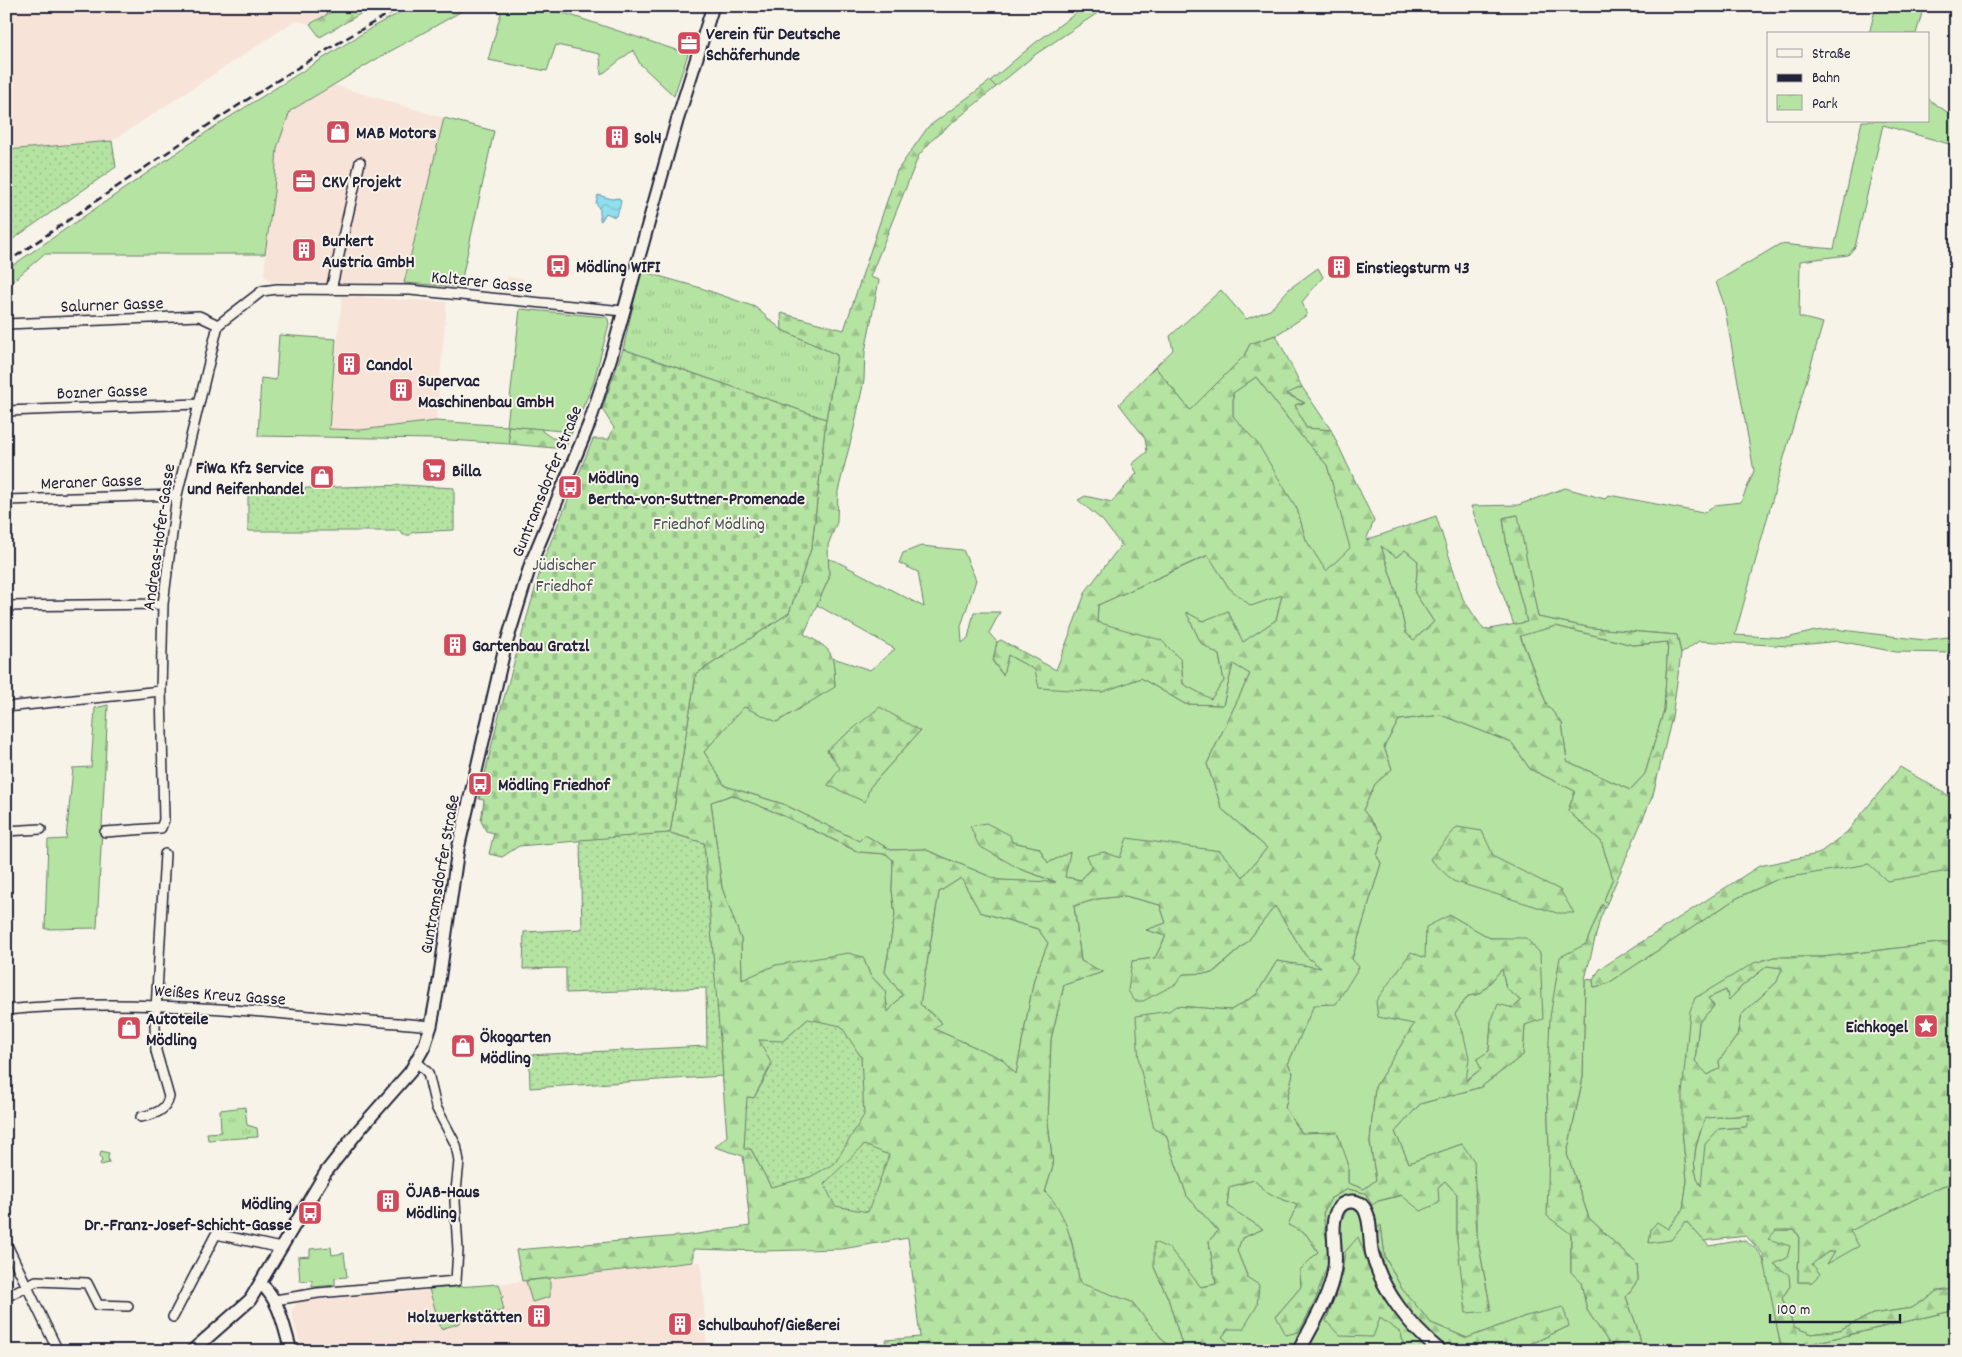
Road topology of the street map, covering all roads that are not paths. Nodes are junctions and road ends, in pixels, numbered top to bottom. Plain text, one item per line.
1 (713, 6) edge
2 (360, 162) dead end
3 (331, 290) junction
4 (623, 311) junction
5 (6, 324) edge
6 (218, 325) junction
7 (198, 404) junction
8 (6, 411) edge
9 (177, 494) junction
10 (6, 500) edge
11 (162, 604) junction
12 (6, 606) edge
13 (161, 691) junction
14 (6, 708) edge
15 (41, 829) dead end
16 (6, 831) edge
17 (105, 832) dead end
18 (165, 854) dead end
19 (156, 1005) junction
20 (6, 1010) edge
21 (431, 1026) junction
22 (417, 1062) junction
23 (141, 1116) dead end
24 (6, 1243) edge
25 (281, 1248) junction
26 (261, 1284) junction
27 (27, 1286) junction
28 (6, 1297) edge
29 (274, 1300) junction
30 (128, 1306) dead end
31 (173, 1317) dead end
32 (58, 1351) edge
33 (192, 1351) edge
34 (291, 1351) edge
35 (1299, 1351) edge
36 (1440, 1351) edge

1 - 4 street, Guntramsdorfer Straße
2 - 3 street
3 - 4 street, Kalterer Gasse
3 - 6 street, Kalterer Gasse
4 - 21 street, Guntramsdorfer Straße
5 - 6 street, Salurner Gasse
6 - 7 street, Andreas-Hofer-Gasse
7 - 8 street, Bozner Gasse
7 - 9 street, Andreas-Hofer-Gasse
9 - 10 street, Meraner Gasse
9 - 11 street, Andreas-Hofer-Gasse
11 - 12 street
11 - 13 street, Andreas-Hofer-Gasse
13 - 14 street
13 - 17 street, Andreas-Hofer-Gasse
15 - 16 street
18 - 19 street
19 - 20 street, Weißes Kreuz Gasse
19 - 21 street, Weißes Kreuz Gasse
19 - 23 street
21 - 22 street, Guntramsdorfer Straße
22 - 25 street, Guntramsdorfer Straße
22 - 29 street
24 - 27 street
25 - 26 street, Guntramsdorfer Straße
25 - 31 street
26 - 29 street
26 - 33 street, Guntramsdorfer Straße
27 - 28 street
27 - 30 street
27 - 32 street
29 - 34 street
35 - 36 main road

